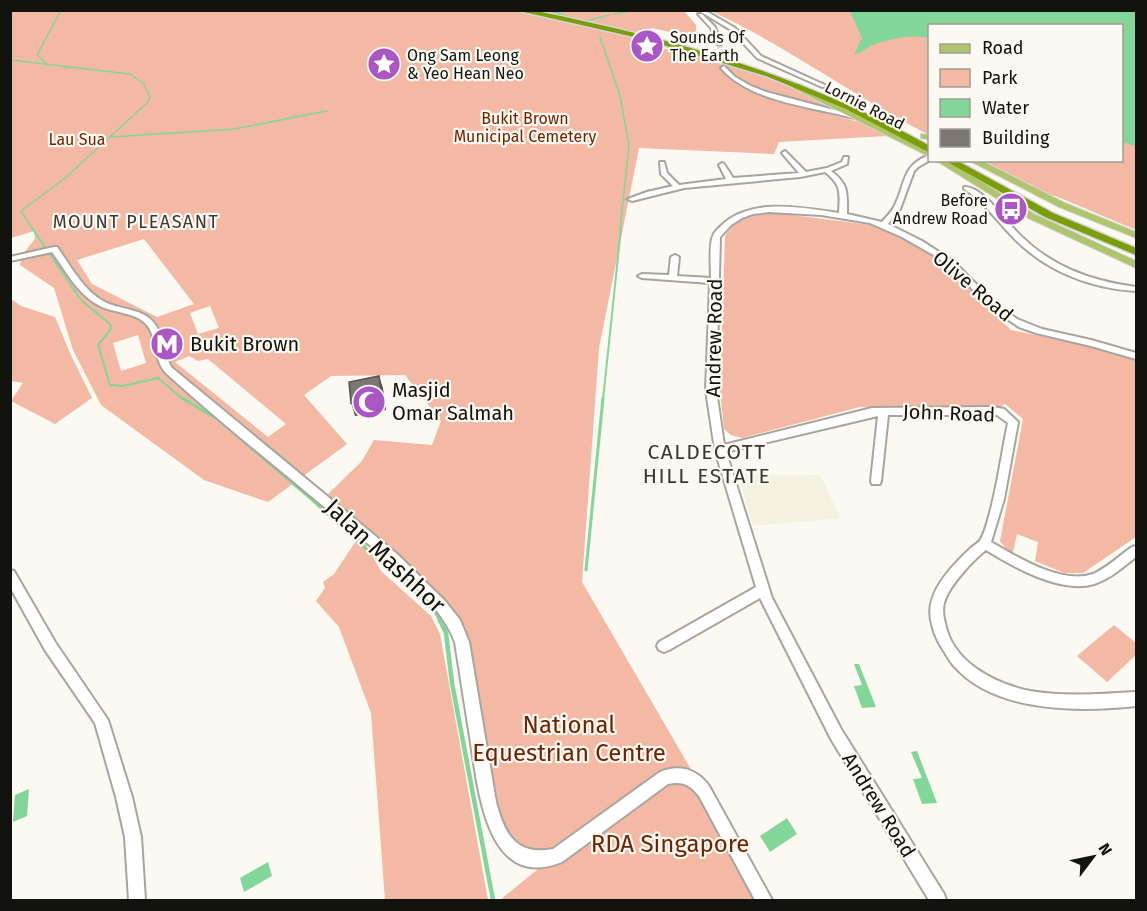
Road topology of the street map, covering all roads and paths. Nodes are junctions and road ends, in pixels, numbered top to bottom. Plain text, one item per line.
1 (518, 10) edge
2 (553, 10) edge
3 (693, 10) edge
4 (699, 10) edge
5 (719, 43) tunnel mouth
6 (724, 68) tunnel mouth
7 (786, 81) junction
8 (824, 86) junction
9 (865, 120) junction
10 (928, 137) edge
11 (928, 149) edge
12 (784, 153) dead end
13 (928, 155) edge
14 (928, 157) edge
15 (846, 158) dead end
16 (942, 162) edge
17 (952, 162) edge
18 (970, 162) edge
19 (976, 162) edge
20 (662, 163) dead end
21 (722, 165) dead end
22 (825, 169) junction
23 (803, 173) junction
24 (731, 181) junction
25 (677, 186) junction
26 (966, 188) dead end
27 (632, 199) dead end
28 (843, 217) junction
29 (883, 225) junction
30 (1137, 235) edge
31 (1137, 242) edge
32 (1137, 252) edge
33 (675, 257) dead end
34 (10, 259) edge
35 (1137, 265) edge
36 (642, 276) dead end
37 (673, 279) junction
38 (714, 281) junction
39 (1137, 289) edge
40 (1137, 356) edge
41 (883, 412) junction
42 (720, 450) junction
43 (876, 481) dead end
44 (985, 544) junction
45 (1137, 551) edge
46 (10, 575) edge
47 (763, 590) junction
48 (664, 646) dead end
49 (1137, 699) edge
50 (137, 900) edge
51 (764, 900) edge
52 (938, 900) edge

1 - 7 highway, Lornie Road
2 - 8 highway, Lornie Road
3 - 5 street
4 - 8 street, Lornie Road
6 - 9 street
7 - 9 main road, Lornie Road
7 - 11 highway, Lornie Road
8 - 10 highway, Lornie Road
9 - 13 main road, Lornie Road
12 - 23 street
14 - 29 street
15 - 22 street
16 - 35 main road
17 - 32 highway
18 - 31 highway
19 - 30 main road
20 - 25 street
21 - 24 street
22 - 23 street
22 - 28 street
23 - 24 street
24 - 25 street
25 - 27 street
26 - 39 street
28 - 29 street, Andrew Road
28 - 38 street, Andrew Road
29 - 40 street, Olive Road
33 - 37 street
34 - 51 street, Jalan Mashhor
36 - 37 street
37 - 38 street
38 - 42 street, Andrew Road
41 - 42 street, John Road
41 - 43 street, John Road
41 - 44 street, John Road
42 - 47 street, Andrew Road
44 - 45 street
44 - 49 street
46 - 50 street
47 - 48 street
47 - 52 street, Andrew Road

